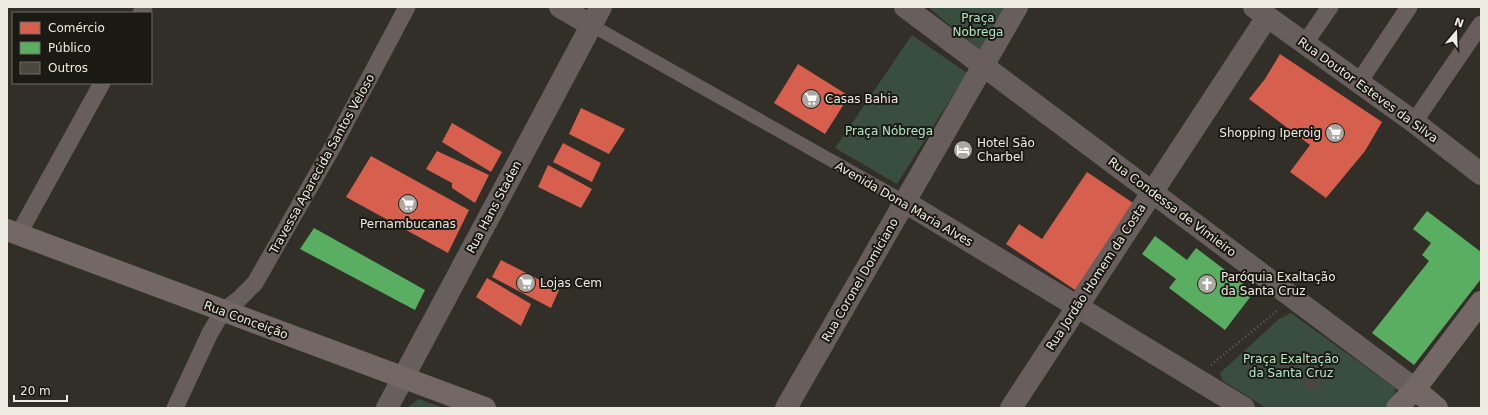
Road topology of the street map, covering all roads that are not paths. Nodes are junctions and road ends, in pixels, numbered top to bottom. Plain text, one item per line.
1 (407, 7) edge
2 (560, 7) edge
3 (905, 7) edge
4 (1017, 7) edge
5 (1330, 7) edge
6 (1408, 7) edge
7 (1265, 10) edge
8 (596, 16) edge
9 (1481, 24) edge
10 (1304, 43) junction
11 (983, 66) junction
12 (1359, 82) junction
13 (101, 84) edge
14 (1414, 122) junction
15 (1481, 174) edge
16 (1152, 192) junction
17 (905, 202) junction
18 (13, 232) edge
19 (1481, 302) edge
20 (1076, 306) junction
21 (223, 311) junction
22 (403, 379) junction
23 (1412, 399) edge
24 (175, 408) edge
25 (387, 408) edge
26 (485, 408) edge
27 (786, 408) edge
28 (1011, 408) edge
29 (1244, 408) edge
30 (1397, 408) edge
31 (1437, 408) edge

1 - 21 street, Travessa Aparecida Santos Veloso
2 - 8 street, Avenida Dona Maria Alves
3 - 11 street, Rua Condessa de Vimieiro
4 - 11 street, Rua Coronel Domiciano
5 - 10 street
6 - 12 street
7 - 10 street, Rua Doutor Esteves da Silva
7 - 16 street, Rua Jordão Homem da Costa
8 - 17 street, Avenida Dona Maria Alves
8 - 22 street, Rua Hans Staden
9 - 14 street
10 - 12 street, Rua Doutor Esteves da Silva
11 - 16 street, Rua Condessa de Vimieiro
11 - 17 street, Rua Coronel Domiciano
12 - 14 street, Rua Doutor Esteves da Silva
13 - 18 street
14 - 15 street, Rua Doutor Esteves da Silva
16 - 20 street, Rua Jordão Homem da Costa
16 - 23 street, Rua Condessa de Vimieiro
17 - 20 street, Avenida Dona Maria Alves
17 - 27 street, Rua Coronel Domiciano
18 - 21 main road, Rua Conceição
19 - 23 main road
20 - 28 street, Rua Jordão Homem da Costa
20 - 29 street, Avenida Dona Maria Alves
21 - 22 main road, Rua Conceição
21 - 24 street
22 - 25 street, Rua Hans Staden
22 - 26 main road, Rua Conceição
23 - 30 main road
23 - 31 main road, Rua Condessa de Vimieiro

